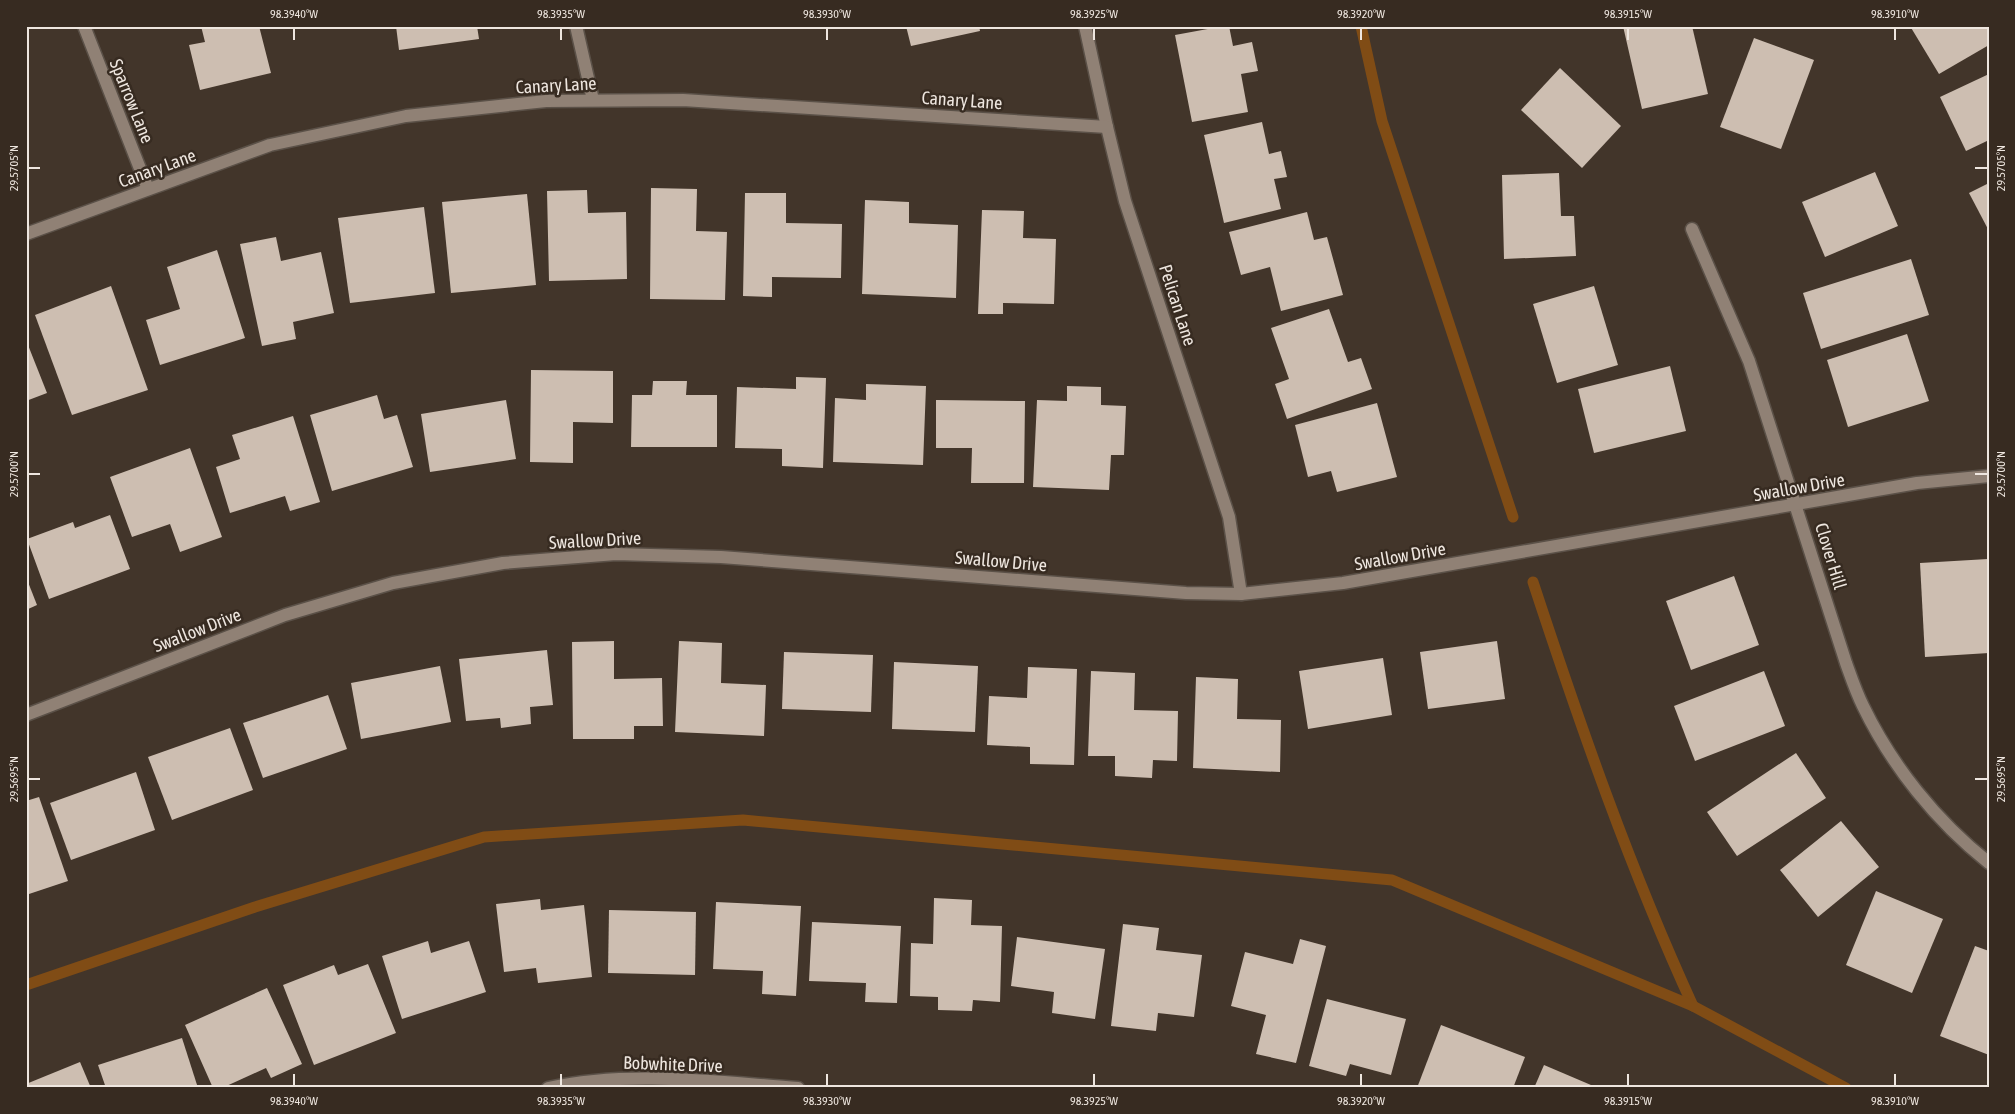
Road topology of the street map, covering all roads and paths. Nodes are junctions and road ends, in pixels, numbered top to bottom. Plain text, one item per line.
1 (84, 26) edge
2 (576, 26) edge
3 (1085, 26) edge
4 (593, 100) junction
5 (1107, 127) junction
6 (148, 189) junction
7 (1692, 229) dead end
8 (26, 234) edge
9 (1989, 476) edge
10 (1796, 505) junction
11 (1241, 594) junction
12 (26, 714) edge
13 (1989, 862) edge
14 (548, 1088) edge
15 (798, 1088) edge

1 - 6 street, Sparrow Lane
2 - 4 street
3 - 5 street, Pelican Lane
4 - 5 street, Canary Lane
4 - 6 street, Canary Lane
5 - 11 street, Pelican Lane
6 - 8 street, Canary Lane
7 - 10 street, Clover Hill
9 - 10 street, Swallow Drive
10 - 11 street, Swallow Drive
10 - 13 street, Clover Hill
11 - 12 street, Swallow Drive
14 - 15 street, Bobwhite Drive

